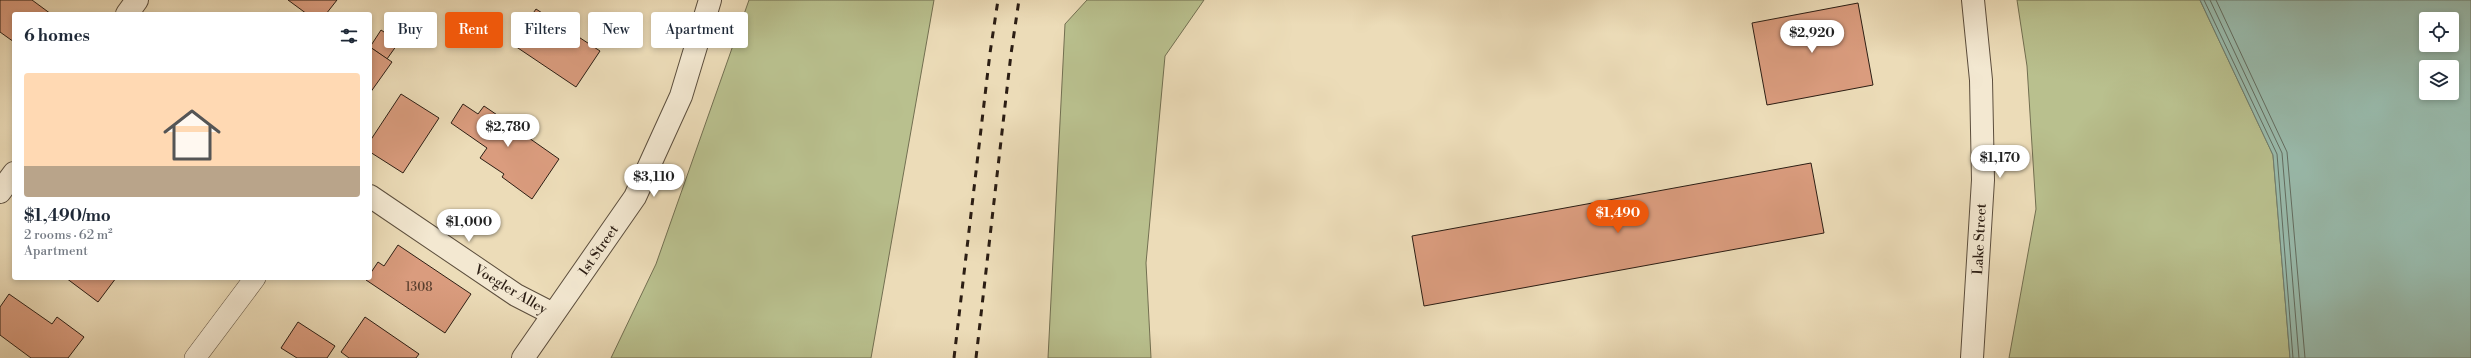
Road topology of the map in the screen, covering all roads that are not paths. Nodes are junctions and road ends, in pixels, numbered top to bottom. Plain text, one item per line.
1 (137, 0) edge
2 (710, 0) edge
3 (1973, 0) edge
4 (128, 12) edge
5 (12, 175) edge
6 (0, 192) edge
7 (372, 197) edge
8 (254, 280) edge
9 (553, 314) junction
10 (195, 358) edge
11 (523, 358) edge
12 (1972, 358) edge

1 - 4 street
2 - 9 street, 1st Street
3 - 12 street, Lake Street
5 - 6 street
7 - 9 street, Voegler Alley
8 - 10 lane
9 - 11 street, 1st Street

